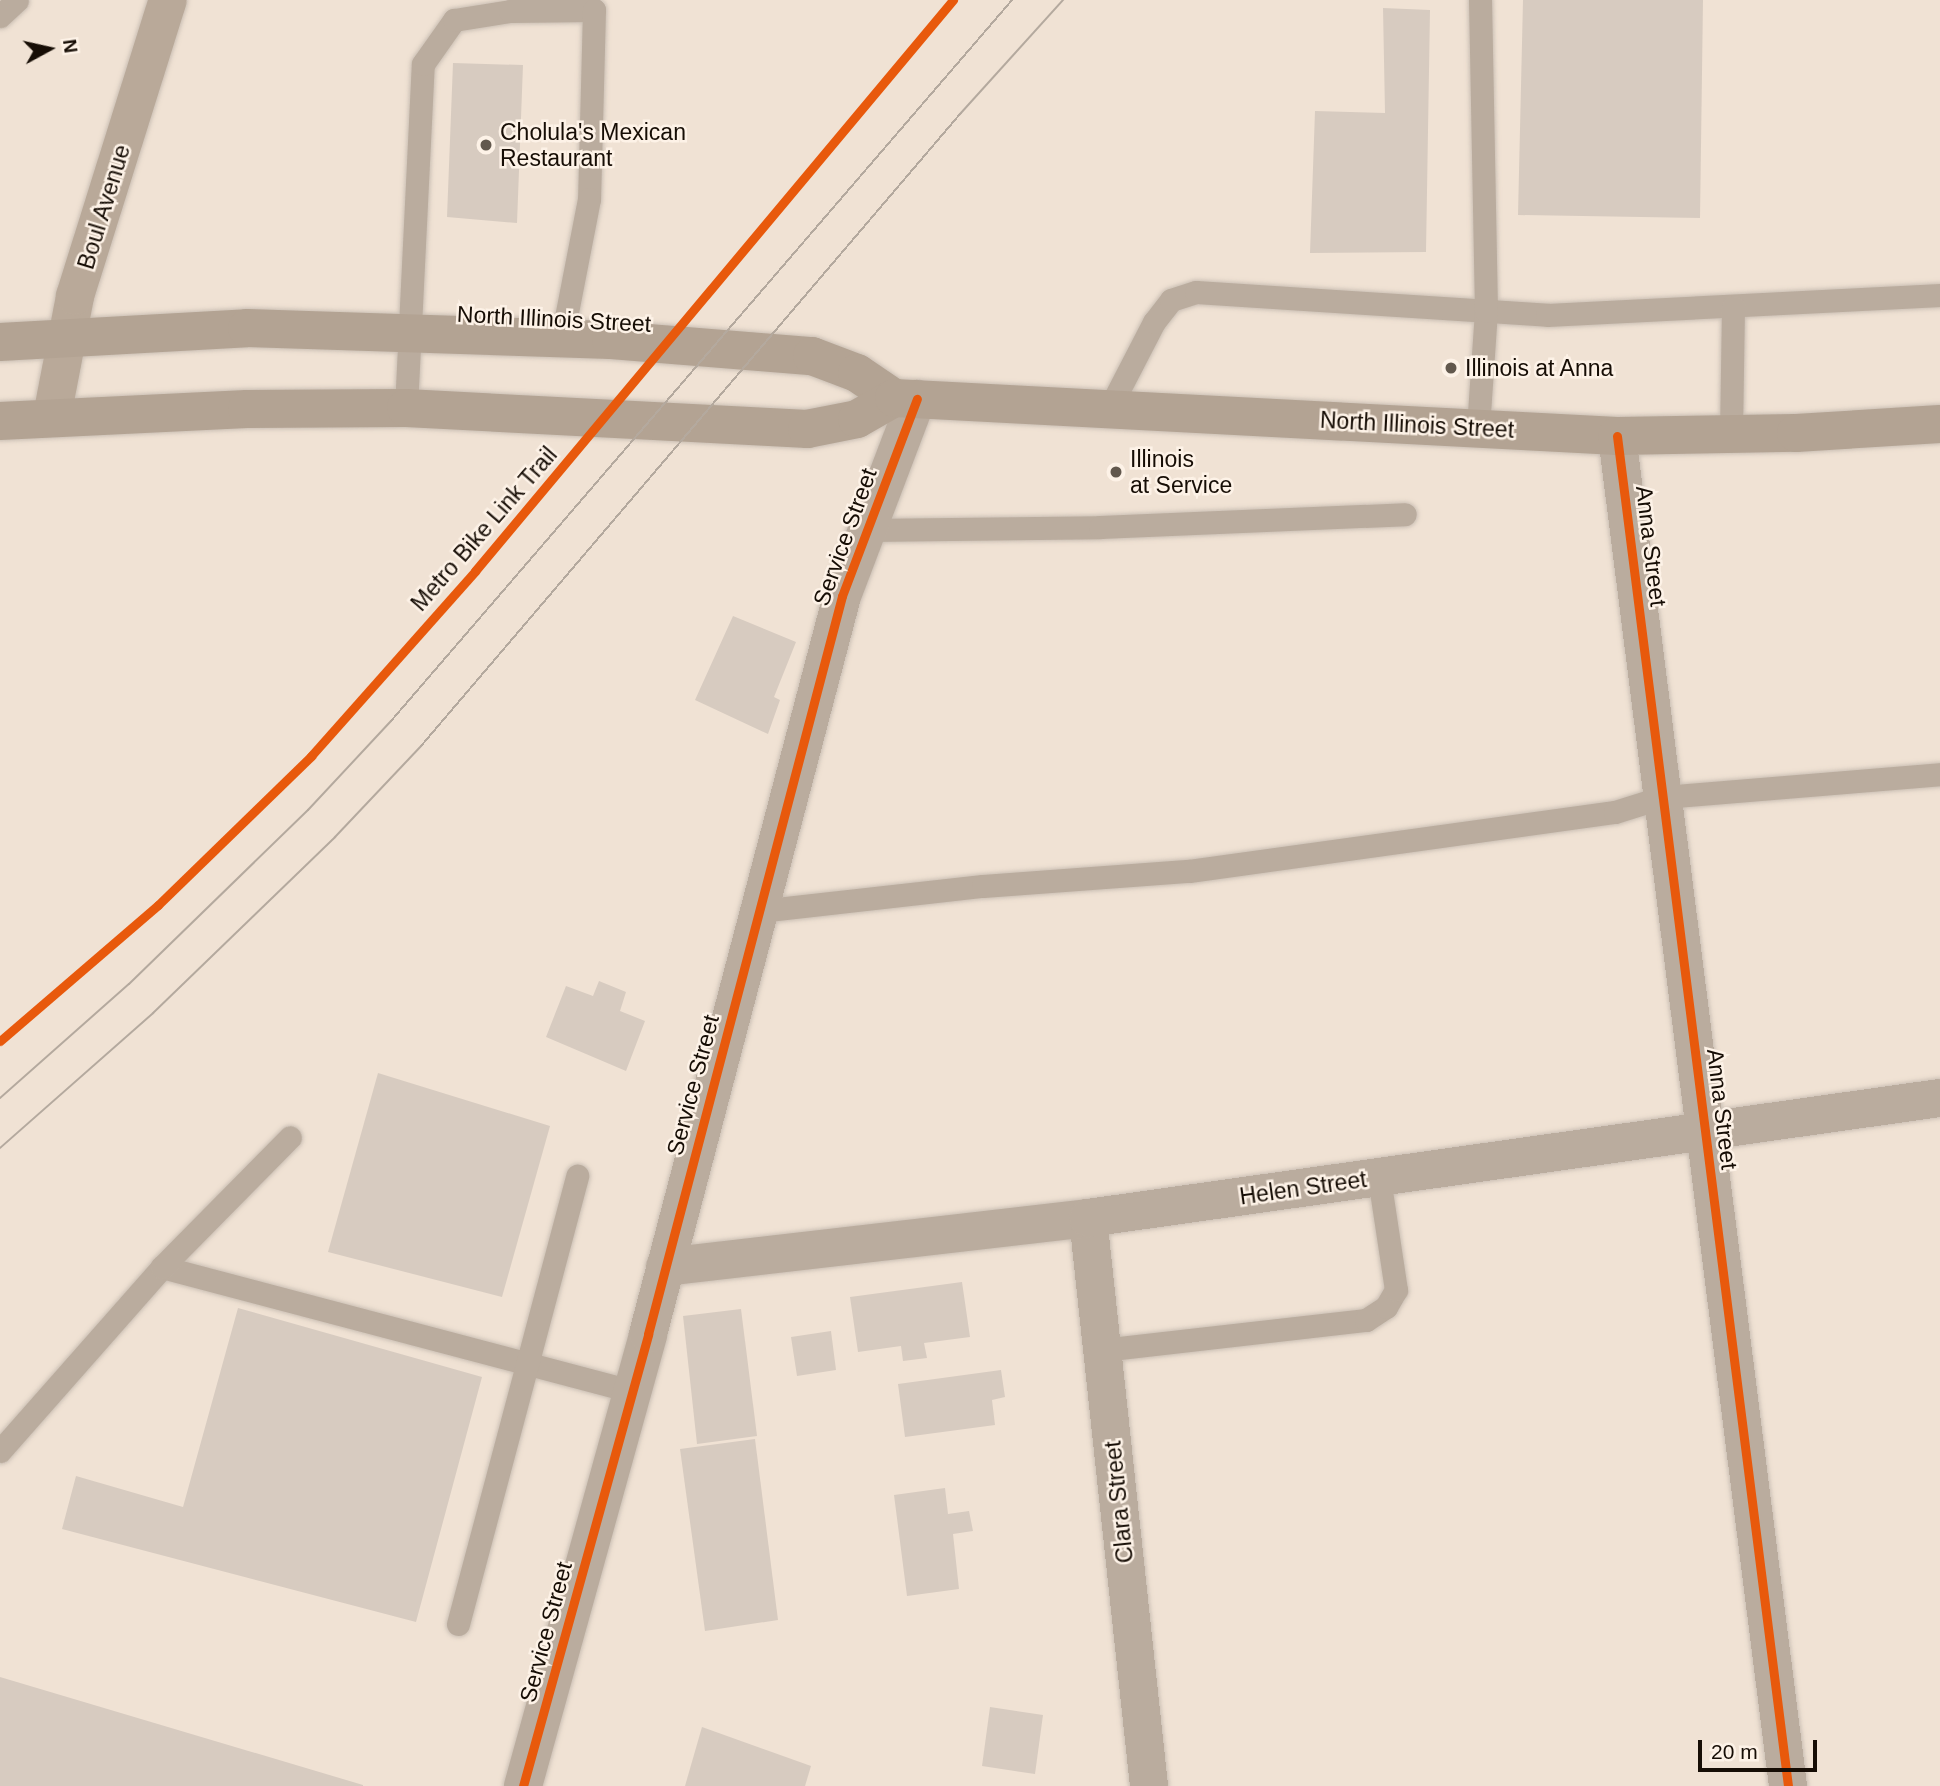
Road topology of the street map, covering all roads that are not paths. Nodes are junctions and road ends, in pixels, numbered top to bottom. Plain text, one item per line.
1 (17, 0) edge
2 (168, 0) edge
3 (1480, 0) edge
4 (0, 16) edge
5 (1940, 295) edge
6 (1733, 306) junction
7 (1486, 311) junction
8 (411, 331) junction
9 (68, 335) junction
10 (562, 338) junction
11 (0, 342) edge
12 (906, 398) junction
13 (406, 408) junction
14 (1109, 409) junction
15 (52, 416) junction
16 (0, 421) edge
17 (1940, 424) edge
18 (1478, 428) junction
19 (1731, 434) junction
20 (1617, 436) junction
21 (1405, 514) dead end
22 (867, 530) junction
23 (1940, 774) edge
24 (1663, 797) junction
25 (759, 911) junction
26 (1940, 1098) edge
27 (1705, 1131) junction
28 (290, 1137) dead end
29 (577, 1176) dead end
30 (1379, 1177) junction
31 (1088, 1218) junction
32 (163, 1267) junction
33 (665, 1267) junction
34 (1102, 1350) junction
35 (525, 1362) junction
36 (632, 1391) junction
37 (0, 1451) edge
38 (457, 1625) dead end
39 (523, 1786) edge
40 (1149, 1786) edge
41 (1788, 1786) edge

1 - 4 lane
2 - 9 street, Boul Avenue
3 - 7 lane
5 - 6 lane
6 - 7 lane
6 - 19 lane
7 - 14 lane
7 - 18 lane
8 - 9 main road, North Illinois Street
8 - 10 main road, North Illinois Street
8 - 10 lane
8 - 13 lane
9 - 11 main road, North Illinois Street
9 - 15 street, Boul Avenue
10 - 12 main road, North Illinois Street
12 - 13 main road
12 - 14 main road, North Illinois Street
12 - 22 street, Service Street
13 - 15 main road
14 - 18 main road, North Illinois Street
15 - 16 main road
17 - 19 main road, North Illinois Street
18 - 20 main road, North Illinois Street
19 - 20 main road, North Illinois Street
20 - 24 street, Anna Street
21 - 22 lane
22 - 25 street, Service Street
23 - 24 lane
24 - 25 lane
24 - 27 street, Anna Street
25 - 33 street, Service Street
26 - 27 street, Helen Street
27 - 30 street, Helen Street
27 - 41 street, Anna Street
28 - 32 lane
29 - 35 lane
30 - 31 street, Helen Street
30 - 34 lane
31 - 33 street, Helen Street
31 - 34 street, Clara Street
32 - 35 lane
32 - 37 lane
33 - 36 street, Service Street
34 - 40 street, Clara Street
35 - 36 lane
35 - 38 lane
36 - 39 street, Service Street

